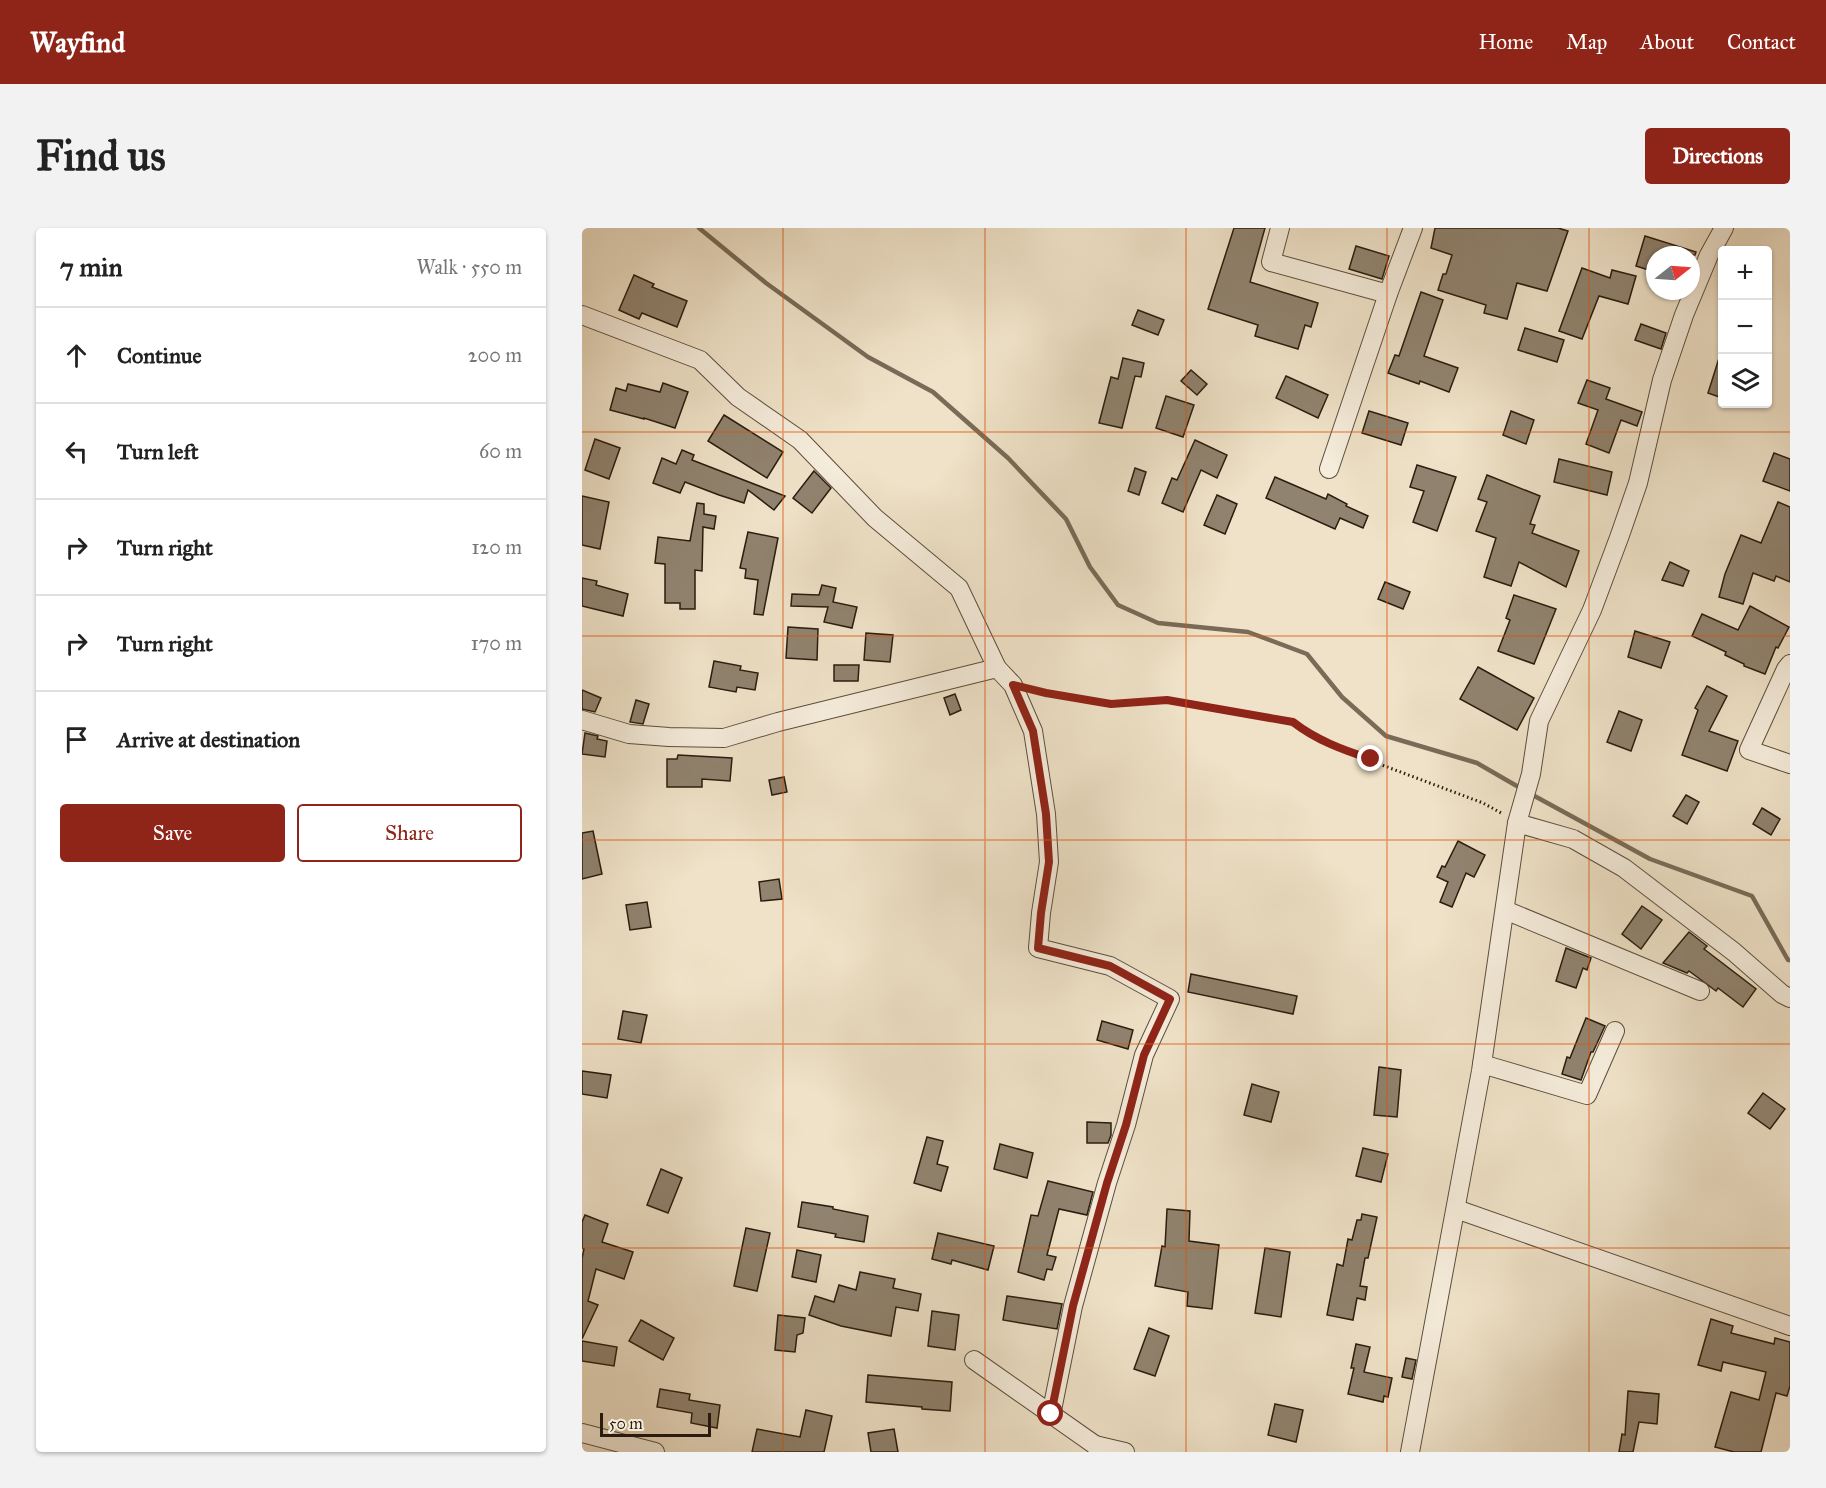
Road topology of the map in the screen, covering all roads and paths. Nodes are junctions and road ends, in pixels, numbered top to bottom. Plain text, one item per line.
1 (1280, 228) edge
2 (1413, 228) edge
3 (1724, 228) edge
4 (1388, 294) junction
5 (582, 315) edge
6 (1329, 469) dead end
7 (1790, 664) edge
8 (997, 668) junction
9 (1013, 685) junction
10 (582, 720) edge
11 (1790, 764) edge
12 (1517, 823) junction
13 (1504, 910) junction
14 (1700, 992) dead end
15 (1790, 998) edge
16 (1615, 1031) dead end
17 (1482, 1064) junction
18 (1456, 1209) junction
19 (1790, 1326) edge
20 (974, 1360) dead end
21 (1051, 1414) junction
22 (582, 1433) edge
23 (1098, 1448) edge
24 (655, 1452) edge
25 (1125, 1452) edge
26 (1410, 1452) edge

1 - 4 street
2 - 4 street
3 - 12 street
4 - 6 street
5 - 8 street
7 - 11 street
8 - 9 street
8 - 10 street
9 - 12 path
9 - 21 street
12 - 13 street
12 - 15 street
13 - 14 street
13 - 17 street
16 - 17 street
17 - 18 street
18 - 19 street
18 - 26 street
20 - 21 street
21 - 23 street
22 - 24 street
23 - 25 street

